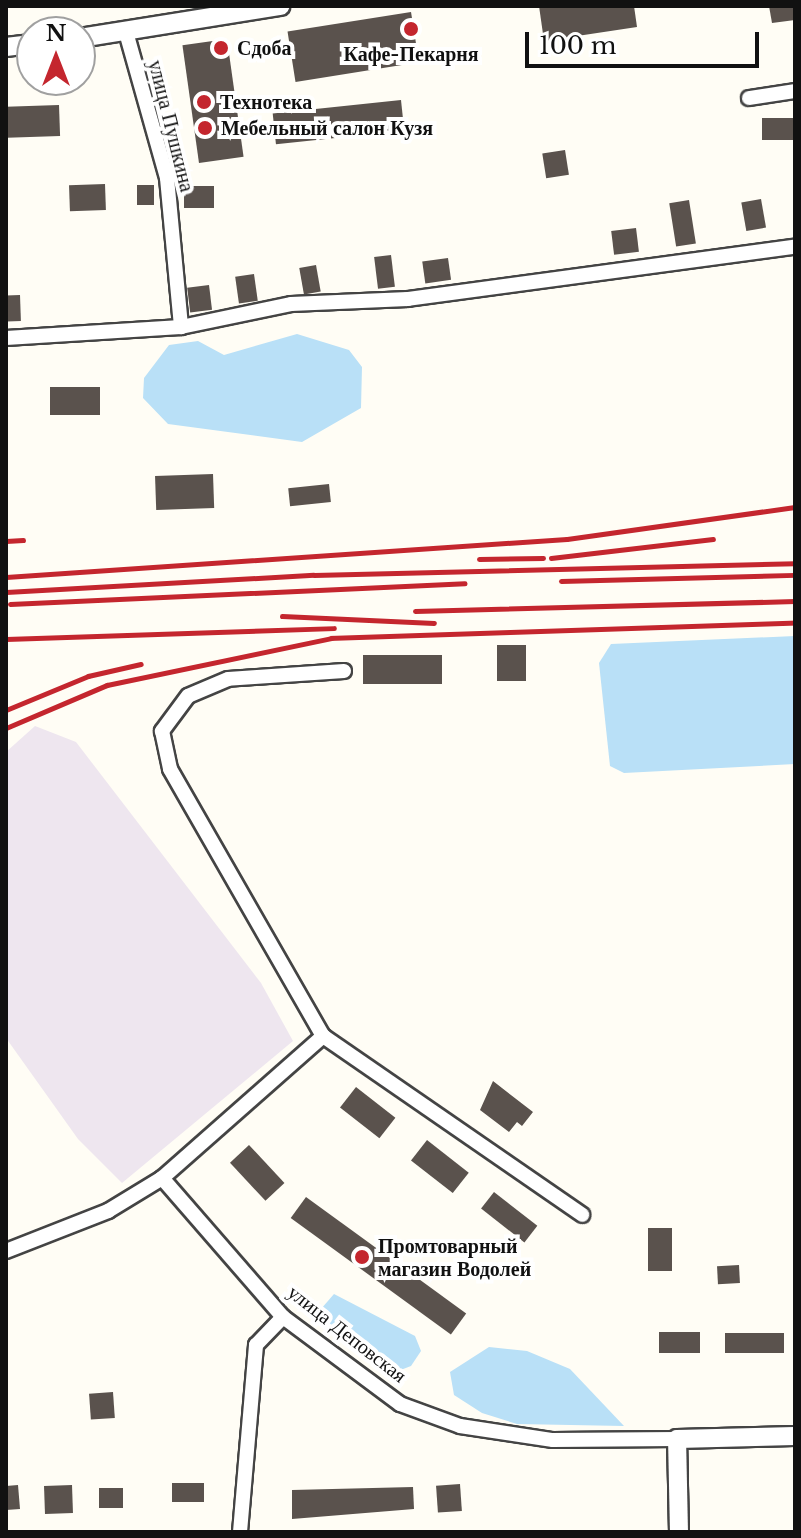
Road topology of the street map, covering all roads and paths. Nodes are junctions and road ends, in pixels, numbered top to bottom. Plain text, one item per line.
1 (280, 6) edge
2 (194, 13) edge
3 (126, 32) junction
4 (96, 36) edge
5 (795, 91) edge
6 (749, 98) dead end
7 (795, 247) edge
8 (181, 327) junction
9 (6, 338) edge
10 (344, 671) dead end
11 (323, 1036) junction
12 (162, 1178) junction
13 (582, 1215) dead end
14 (6, 1251) edge
15 (283, 1317) junction
16 (795, 1436) edge
17 (677, 1439) junction
18 (240, 1532) edge
19 (679, 1532) edge

1 - 2 street
2 - 3 street
3 - 4 street
3 - 8 street, улица Пушкина
5 - 6 street
7 - 8 street
8 - 9 street
10 - 11 street
11 - 12 street
11 - 13 street
12 - 14 street
12 - 15 street, улица Деповская
15 - 17 street, улица Деповская
15 - 18 street
16 - 17 street, улица Деповская
17 - 19 street

